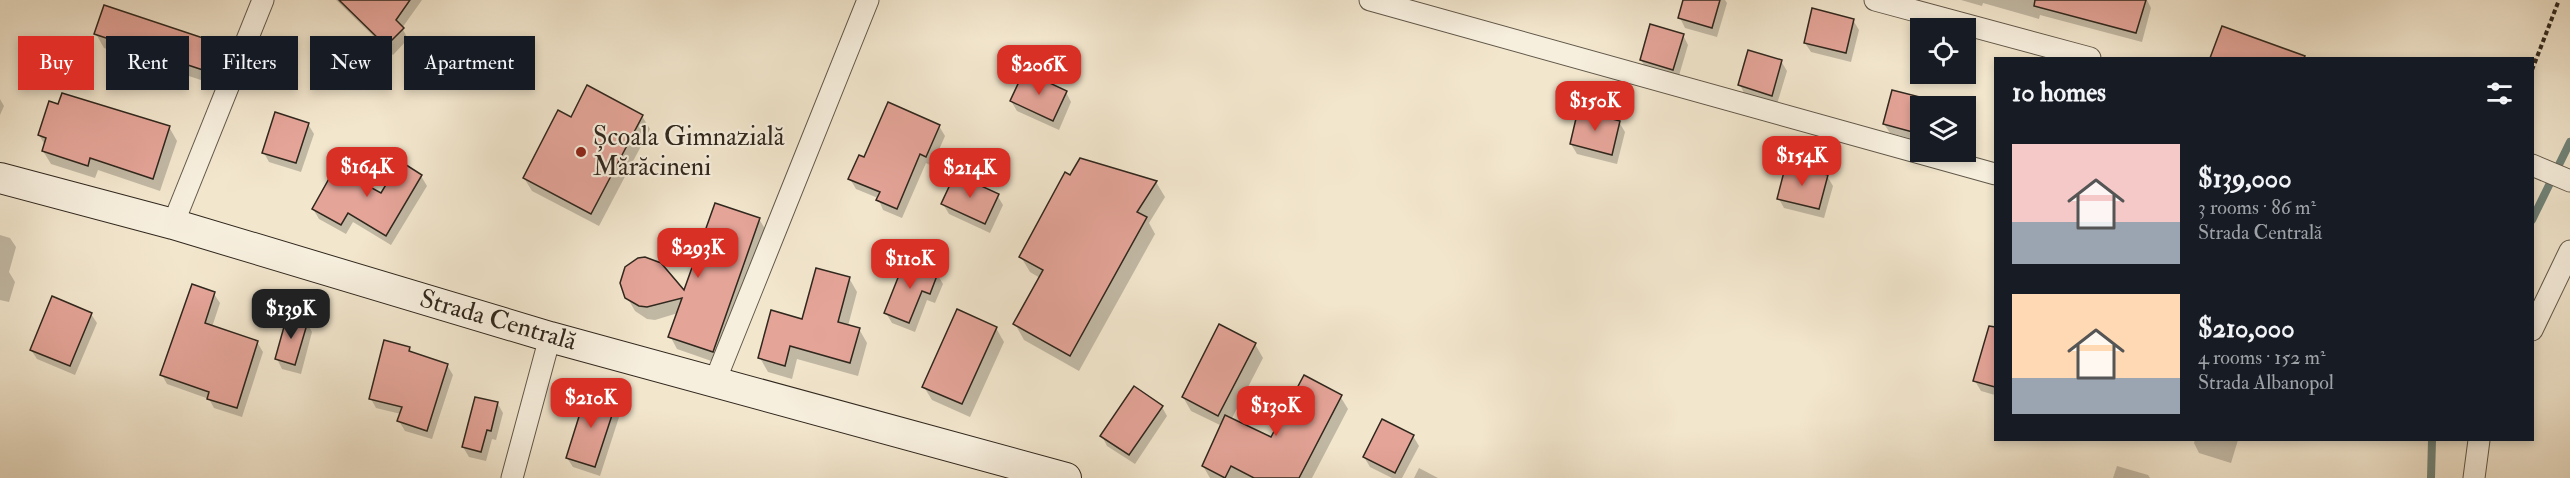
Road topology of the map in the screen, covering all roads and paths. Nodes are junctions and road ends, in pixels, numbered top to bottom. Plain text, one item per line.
1 (263, 0) edge
2 (868, 0) edge
3 (1370, 0) edge
4 (1875, 0) edge
5 (2559, 0) edge
6 (2086, 57) edge
7 (2534, 65) edge
8 (2534, 166) edge
9 (1994, 174) edge
10 (0, 178) edge
11 (2570, 182) edge
12 (173, 224) junction
13 (2570, 251) edge
14 (2534, 326) edge
15 (550, 337) junction
16 (716, 381) junction
17 (2480, 441) edge
18 (512, 478) edge
19 (1066, 478) edge
20 (2474, 478) edge

1 - 12 street
2 - 16 street
3 - 9 street
4 - 6 street
5 - 7 path
8 - 11 street
10 - 12 main road, Strada Centrală
12 - 15 main road, Strada Centrală
13 - 14 street
15 - 16 main road, Strada Centrală
15 - 18 street
16 - 19 main road, Strada Centrală
17 - 20 street

